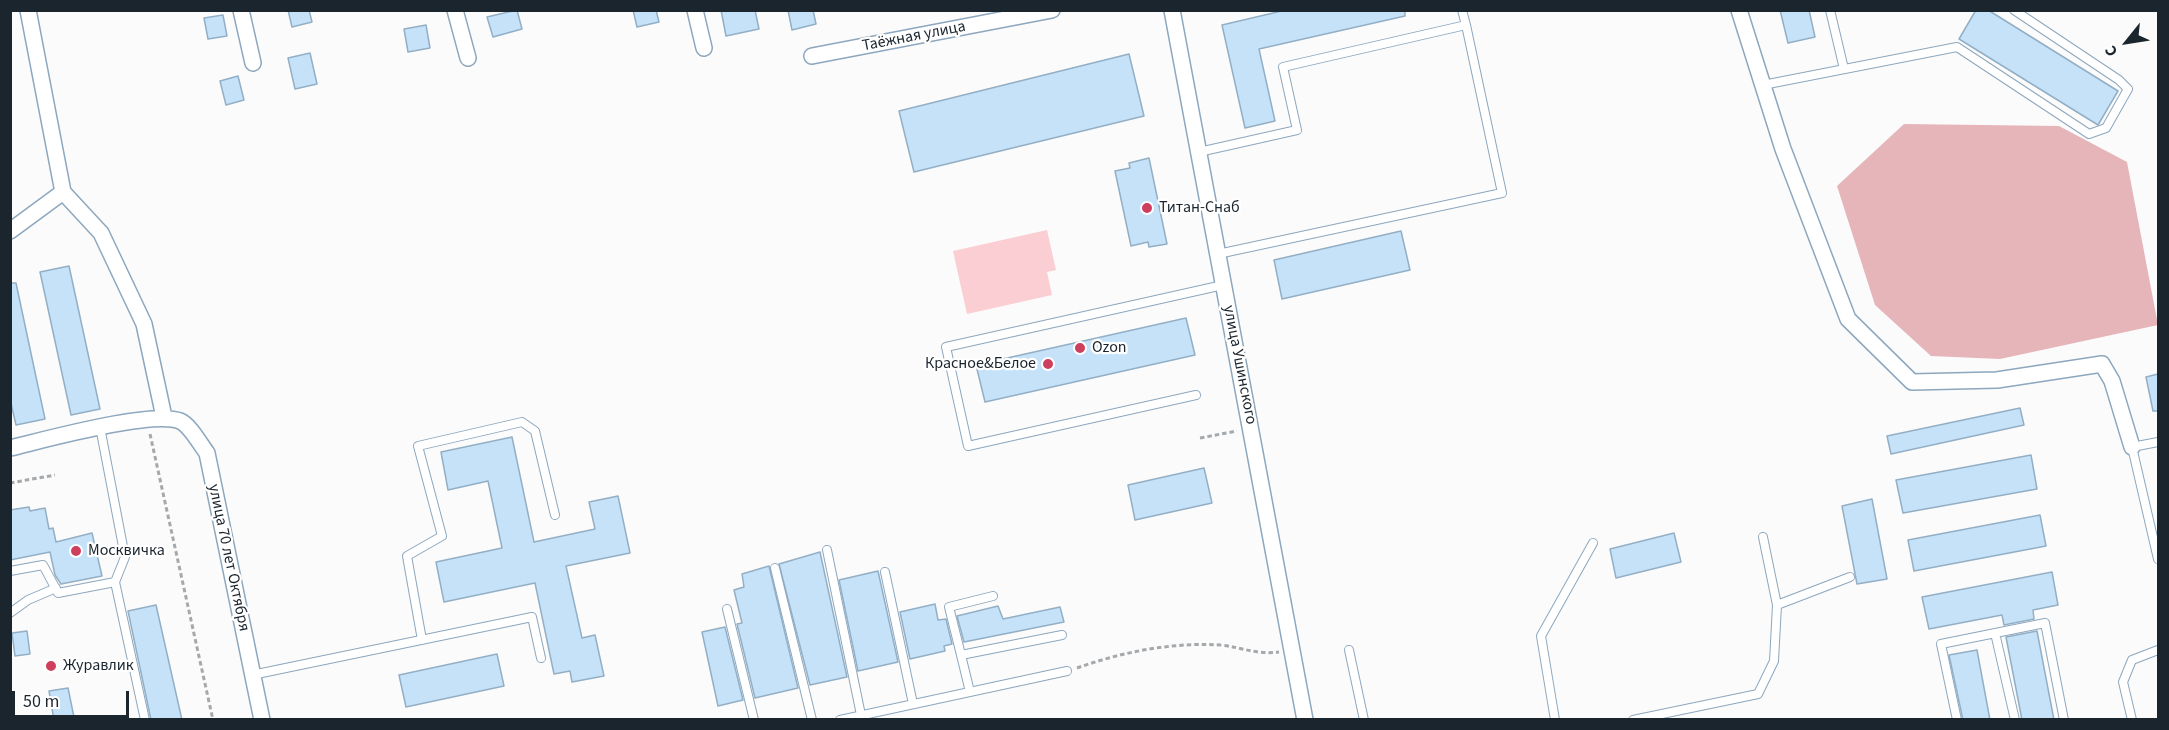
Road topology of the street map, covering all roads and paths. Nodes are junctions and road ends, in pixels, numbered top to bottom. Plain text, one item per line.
1 (28, 10) edge
2 (241, 10) edge
3 (455, 10) edge
4 (696, 10) edge
5 (1052, 10) edge
6 (1172, 10) edge
7 (1462, 10) edge
8 (1739, 10) edge
9 (1830, 10) edge
10 (2014, 10) edge
11 (1466, 25) junction
12 (704, 48) dead end
13 (812, 56) dead end
14 (468, 58) dead end
15 (253, 63) dead end
16 (1844, 69) junction
17 (1763, 85) junction
18 (1199, 152) junction
19 (63, 192) junction
20 (10, 231) edge
21 (1218, 254) junction
22 (1223, 285) junction
23 (1196, 395) dead end
24 (164, 417) junction
25 (147, 421) junction
26 (100, 427) junction
27 (1250, 428) junction
28 (1200, 438) dead end
29 (2158, 442) edge
30 (2132, 447) junction
31 (10, 448) edge
32 (55, 475) dead end
33 (10, 483) edge
34 (555, 515) dead end
35 (1763, 537) dead end
36 (1593, 543) dead end
37 (827, 550) dead end
38 (2158, 559) edge
39 (775, 568) dead end
40 (10, 571) edge
41 (885, 572) dead end
42 (1850, 577) dead end
43 (115, 582) junction
44 (56, 588) junction
45 (993, 596) dead end
46 (1777, 605) junction
47 (727, 609) dead end
48 (10, 613) edge
49 (1995, 633) junction
50 (1062, 635) dead end
51 (423, 640) junction
52 (1349, 650) dead end
53 (2158, 650) edge
54 (1293, 651) junction
55 (961, 655) junction
56 (542, 658) dead end
57 (1067, 671) joint
58 (252, 675) junction
59 (970, 692) junction
60 (913, 704) junction
61 (861, 715) junction
62 (145, 720) edge
63 (213, 720) edge
64 (262, 720) edge
65 (754, 720) edge
66 (812, 720) edge
67 (840, 720) edge
68 (1305, 720) edge
69 (1364, 720) edge
70 (1555, 720) edge
71 (1633, 720) edge
72 (1957, 720) edge
73 (2015, 720) edge
74 (2064, 720) edge
75 (2132, 720) edge

1 - 19 street
2 - 15 street
3 - 14 street
4 - 12 street
5 - 13 street, Таёжная улица
6 - 18 street, улица Ушинского
7 - 11 lane
8 - 17 street
9 - 16 lane
10 - 16 lane
11 - 18 lane
11 - 21 lane
16 - 17 lane
17 - 30 street
18 - 21 street, улица Ушинского
19 - 20 street
19 - 24 street
21 - 22 street, улица Ушинского
22 - 23 lane
22 - 27 street, улица Ушинского
24 - 25 street
24 - 58 street, улица 70 лет Октября
25 - 26 street
25 - 63 path
26 - 31 street
26 - 43 lane
27 - 28 path
27 - 54 street, улица Ушинского
29 - 30 lane
30 - 38 lane
32 - 33 path
34 - 51 lane
35 - 46 lane
36 - 70 lane
37 - 61 lane
39 - 66 lane
40 - 44 lane
41 - 60 lane
42 - 46 lane
43 - 44 lane
43 - 62 lane
44 - 48 lane
45 - 55 lane
46 - 71 lane
47 - 65 lane
49 - 72 lane
49 - 73 lane
49 - 74 lane
50 - 55 lane
51 - 56 lane
51 - 58 lane
52 - 69 lane
53 - 75 lane
54 - 57 path
54 - 68 street, улица Ушинского
55 - 59 lane
57 - 59 lane
58 - 64 street, улица 70 лет Октября
59 - 60 lane
60 - 61 lane
61 - 67 lane

